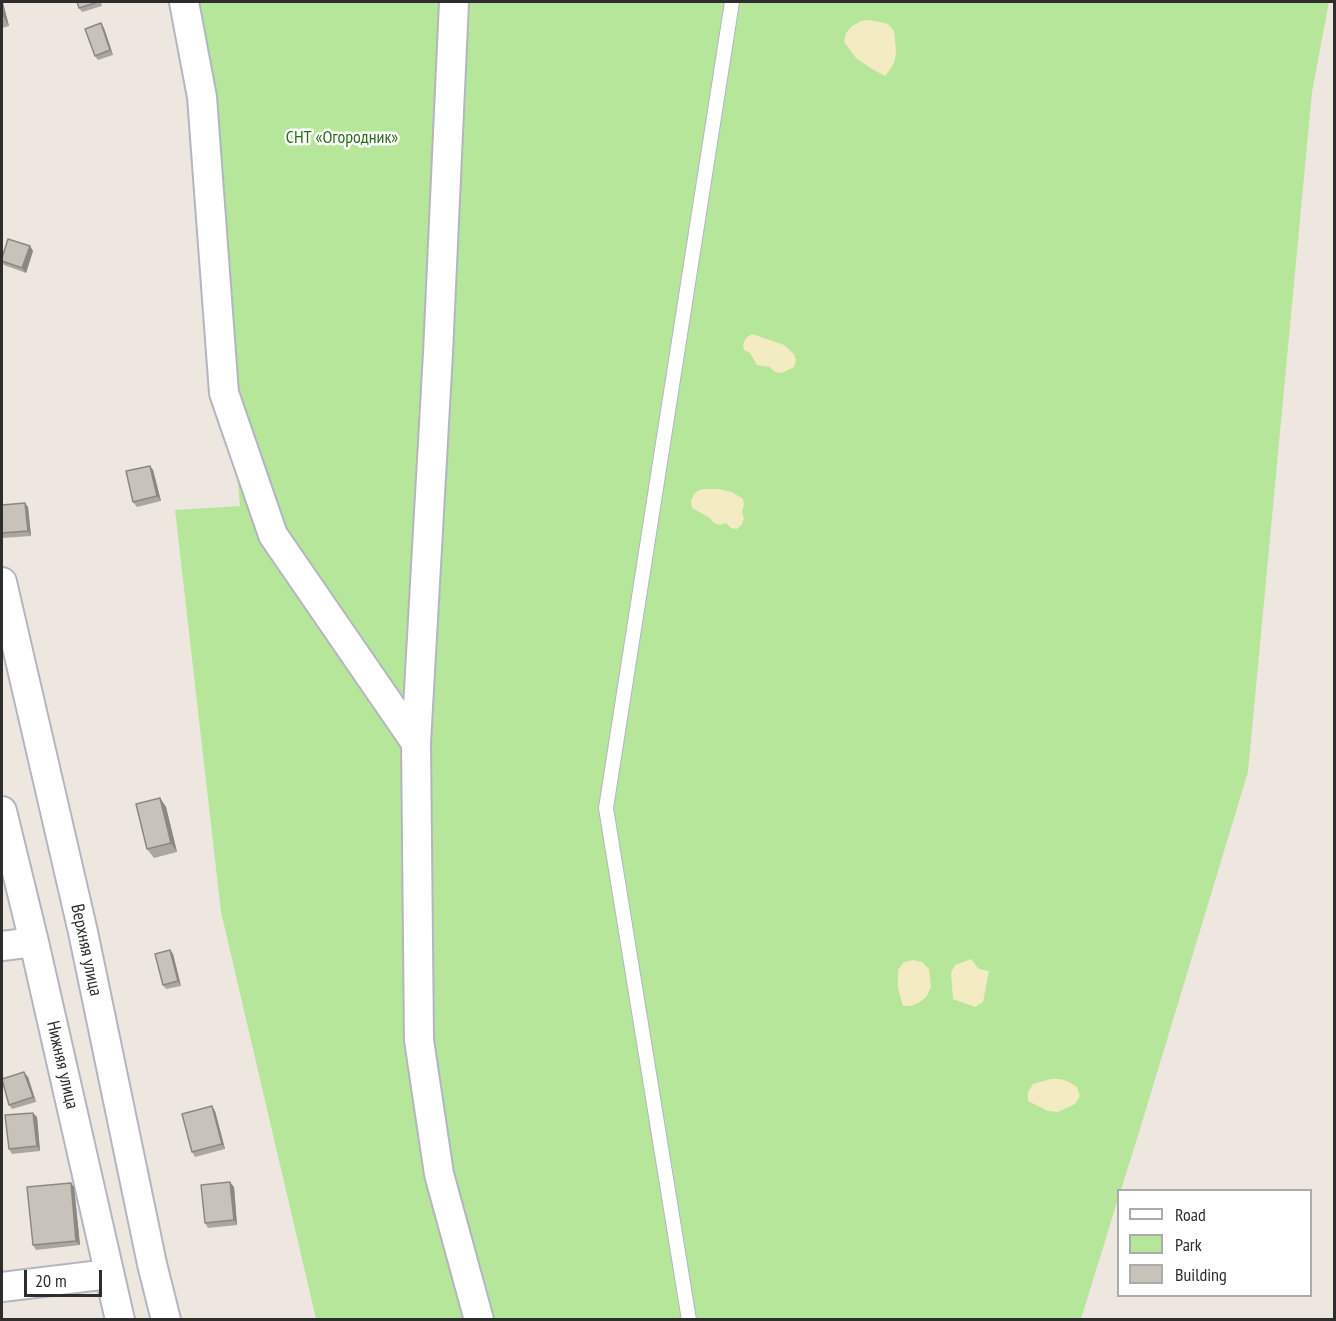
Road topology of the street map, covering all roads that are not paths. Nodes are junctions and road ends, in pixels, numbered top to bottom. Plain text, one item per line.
1 (184, 2) edge
2 (454, 2) edge
3 (732, 2) edge
4 (2, 582) edge
5 (416, 743) junction
6 (2, 811) edge
7 (34, 942) junction
8 (2, 946) edge
9 (109, 1274) junction
10 (2, 1287) edge
11 (120, 1320) edge
12 (165, 1320) edge
13 (479, 1320) edge
14 (689, 1320) edge

1 - 5 street
2 - 5 street
3 - 14 lane
4 - 12 street, Верхняя улица
5 - 13 street
6 - 7 street, Нижняя улица
7 - 8 street
7 - 9 street, Нижняя улица
9 - 10 street
9 - 11 street, Нижняя улица

